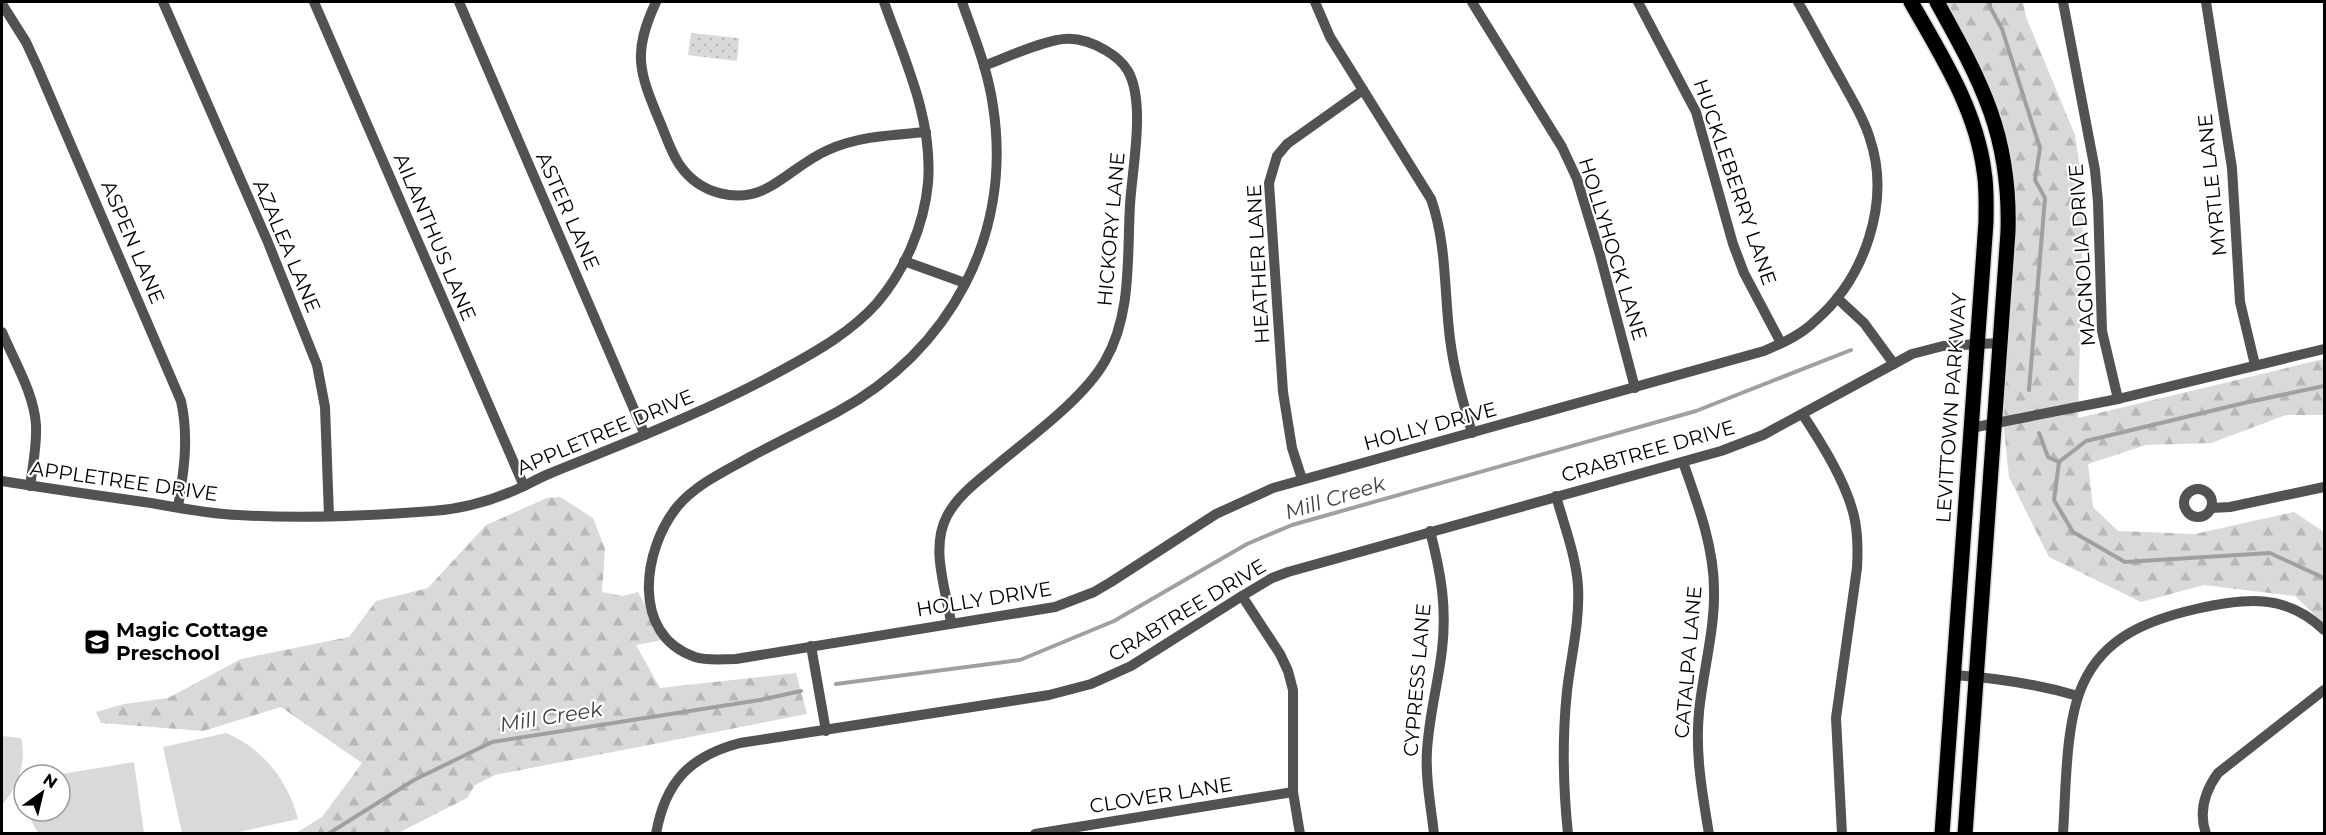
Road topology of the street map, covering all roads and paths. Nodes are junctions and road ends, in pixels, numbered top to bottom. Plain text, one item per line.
1 (163, 2) edge
2 (314, 2) edge
3 (459, 2) edge
4 (656, 2) edge
5 (884, 2) edge
6 (962, 2) edge
7 (1315, 2) edge
8 (1472, 2) edge
9 (1638, 2) edge
10 (1798, 2) edge
11 (1911, 2) edge
12 (1937, 2) edge
13 (2063, 2) edge
14 (2206, 2) edge
15 (2, 3) edge
16 (984, 66) junction
17 (1363, 90) junction
18 (926, 132) junction
19 (904, 261) junction
20 (965, 283) junction
21 (1837, 297) junction
22 (2, 332) edge
23 (1781, 343) junction
24 (1999, 343) junction
25 (1977, 344) junction
26 (2325, 349) edge
27 (1894, 364) junction
28 (2255, 365) junction
29 (1635, 388) junction
30 (2118, 399) junction
31 (1803, 415) junction
32 (1994, 423) junction
33 (1971, 428) junction
34 (1472, 433) junction
35 (645, 435) junction
36 (1683, 462) junction
37 (1302, 479) junction
38 (2, 481) edge
39 (30, 486) junction
40 (524, 486) junction
41 (2325, 487) edge
42 (1556, 496) junction
43 (178, 507) junction
44 (2211, 508) dead end
45 (329, 516) junction
46 (1430, 531) junction
47 (1242, 596) junction
48 (951, 622) junction
49 (2325, 630) edge
50 (811, 646) junction
51 (1954, 675) junction
52 (1976, 677) junction
53 (2325, 690) edge
54 (2078, 696) junction
55 (826, 730) junction
56 (1293, 792) junction
57 (656, 834) edge
58 (1035, 834) edge
59 (1300, 834) edge
60 (1434, 834) edge
61 (1568, 834) edge
62 (1709, 834) edge
63 (1842, 834) edge
64 (1942, 834) edge
65 (1965, 834) edge
66 (2063, 834) edge
67 (2206, 834) edge

1 - 45 street, AZALEA LANE
2 - 40 street, AILANTHUS LANE
3 - 35 street, ASTER LANE
4 - 18 street
5 - 18 street, APPLETREE DRIVE
6 - 16 street, HOLLY DRIVE
7 - 17 street
8 - 29 street, HOLLYHOCK LANE
9 - 23 street, HUCKLEBERRY LANE
10 - 21 street, HOLLY DRIVE
11 - 25 main road, LEVITTOWN PARKWAY
12 - 24 main road
13 - 30 street, MAGNOLIA DRIVE
14 - 28 street, MYRTLE LANE
15 - 43 street, ASPEN LANE
16 - 20 street, HOLLY DRIVE
16 - 48 street, HICKORY LANE
17 - 34 street
17 - 37 street, HEATHER LANE
18 - 19 street, APPLETREE DRIVE
19 - 20 street
19 - 35 street, APPLETREE DRIVE
20 - 50 street, HOLLY DRIVE
21 - 23 street, HOLLY DRIVE
21 - 27 street
22 - 39 street
23 - 29 street, HOLLY DRIVE
24 - 25 street, CRABTREE DRIVE
24 - 32 main road
25 - 27 street, CRABTREE DRIVE
25 - 33 main road, LEVITTOWN PARKWAY
26 - 28 street
27 - 31 street, CRABTREE DRIVE
28 - 30 street
29 - 34 street, HOLLY DRIVE
30 - 32 street
31 - 36 street, CRABTREE DRIVE
31 - 63 street
32 - 33 street
32 - 52 main road
33 - 51 main road, LEVITTOWN PARKWAY
34 - 37 street, HOLLY DRIVE
35 - 40 street, APPLETREE DRIVE
36 - 42 street, CRABTREE DRIVE
36 - 62 street, CATALPA LANE
37 - 48 street, HOLLY DRIVE
38 - 39 street, APPLETREE DRIVE
39 - 43 street, APPLETREE DRIVE
40 - 45 street, APPLETREE DRIVE
41 - 44 street
42 - 46 street, CRABTREE DRIVE
42 - 61 street
43 - 45 street, APPLETREE DRIVE
46 - 47 street, CRABTREE DRIVE
46 - 60 street, CYPRESS LANE
47 - 55 street, CRABTREE DRIVE
47 - 56 street
48 - 50 street, HOLLY DRIVE
49 - 54 street
50 - 55 street
51 - 52 street
51 - 64 main road, LEVITTOWN PARKWAY
52 - 54 street
52 - 65 main road
53 - 67 street
54 - 66 street
55 - 57 street, CRABTREE DRIVE
56 - 58 street, CLOVER LANE
56 - 59 street

